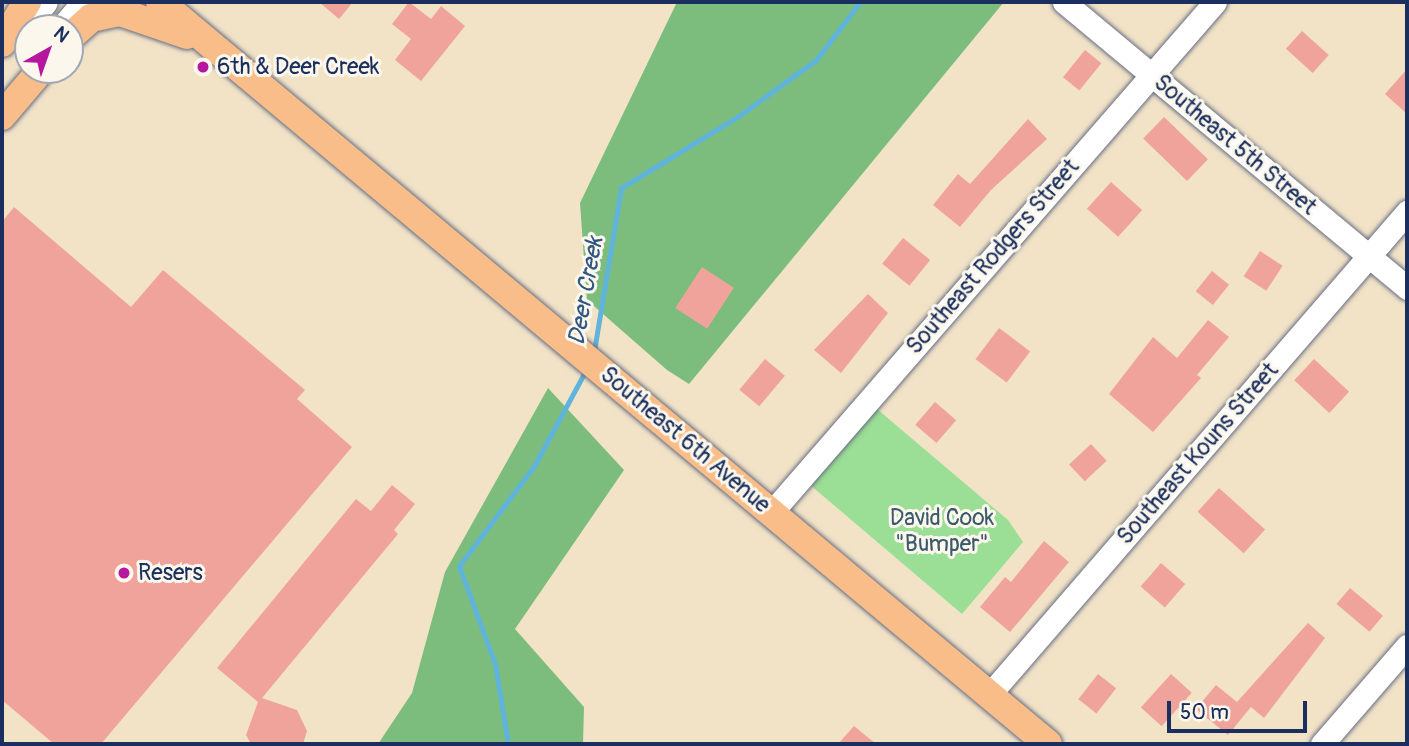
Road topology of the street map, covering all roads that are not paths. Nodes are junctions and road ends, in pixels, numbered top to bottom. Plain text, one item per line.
1 (27, 2) edge
2 (46, 2) edge
3 (160, 2) edge
4 (1063, 2) edge
5 (1215, 2) edge
6 (84, 24) edge
7 (2, 43) edge
8 (209, 44) junction
9 (2, 53) edge
10 (1151, 76) junction
11 (15, 84) edge
12 (29, 84) edge
13 (2, 99) edge
14 (2, 116) edge
15 (1407, 212) edge
16 (1369, 256) junction
17 (1407, 288) edge
18 (772, 513) junction
19 (1407, 646) edge
20 (989, 695) junction
21 (1048, 744) edge
22 (1322, 744) edge

1 - 7 main road
2 - 9 street
3 - 8 main road, Southeast 6th Avenue
4 - 10 street, Southeast 5th Street
5 - 10 street, Southeast Rodgers Street
6 - 8 main road
8 - 18 main road, Southeast 6th Avenue
10 - 16 street, Southeast 5th Street
10 - 18 street, Southeast Rodgers Street
11 - 13 street
12 - 14 main road
15 - 16 street, Southeast Kouns Street
16 - 17 street, Southeast 5th Street
16 - 20 street, Southeast Kouns Street
18 - 20 main road, Southeast 6th Avenue
19 - 22 street
20 - 21 main road, Southeast 6th Avenue

